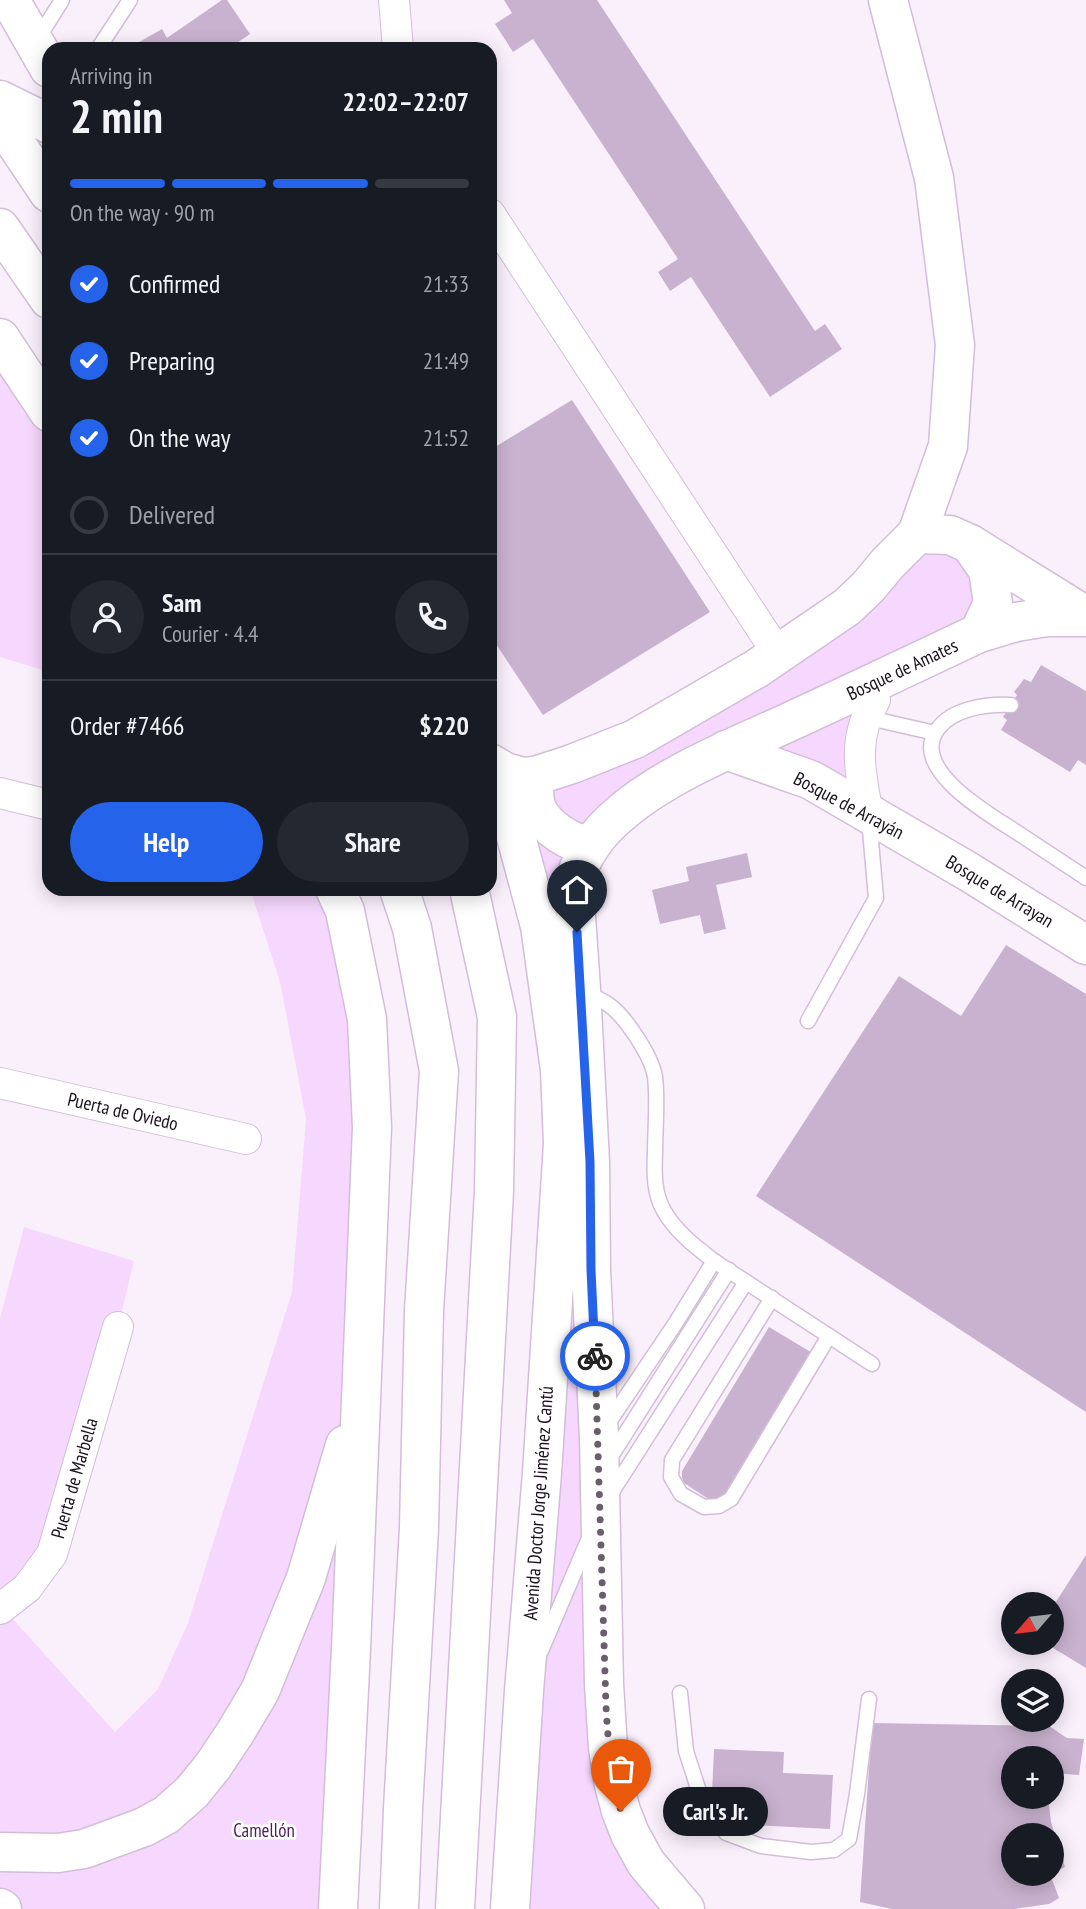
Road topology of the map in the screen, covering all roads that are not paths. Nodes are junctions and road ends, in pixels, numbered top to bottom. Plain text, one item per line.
1 (10, 0) edge
2 (62, 0) edge
3 (130, 0) edge
4 (394, 0) edge
5 (888, 0) edge
6 (46, 42) edge
7 (103, 42) edge
8 (397, 42) edge
9 (41, 56) edge
10 (0, 100) edge
11 (0, 121) edge
12 (42, 121) edge
13 (42, 183) edge
14 (497, 225) edge
15 (0, 228) edge
16 (42, 289) edge
17 (0, 338) edge
18 (42, 401) edge
19 (918, 534) junction
20 (970, 544) junction
21 (1086, 617) edge
22 (979, 633) junction
23 (778, 654) junction
24 (1011, 705) dead end
25 (870, 708) joint
26 (935, 733) junction
27 (726, 750) junction
28 (497, 767) edge
29 (535, 776) junction
30 (497, 787) edge
31 (0, 793) edge
32 (42, 803) edge
33 (868, 814) junction
34 (914, 839) joint
35 (590, 846) junction
36 (1086, 878) edge
37 (338, 896) edge
38 (401, 896) edge
39 (471, 896) edge
40 (540, 926) junction
41 (1086, 945) edge
42 (581, 989) junction
43 (808, 1021) dead end
44 (0, 1083) edge
45 (246, 1139) dead end
46 (590, 1162) junction
47 (714, 1261) junction
48 (729, 1270) junction
49 (746, 1282) junction
50 (772, 1298) junction
51 (552, 1307) junction
52 (118, 1328) dead end
53 (829, 1336) junction
54 (872, 1364) dead end
55 (361, 1389) junction
56 (599, 1456) junction
57 (600, 1512) junction
58 (0, 1609) edge
59 (524, 1691) junction
60 (680, 1693) dead end
61 (869, 1699) dead end
62 (0, 1852) edge
63 (338, 1909) edge
64 (399, 1909) edge
65 (455, 1909) edge
66 (510, 1909) edge
67 (685, 1909) edge

1 - 9 street
2 - 6 lane
3 - 7 lane
4 - 8 street
5 - 19 street
10 - 12 street
11 - 13 street
14 - 23 street
15 - 16 street
17 - 18 street
19 - 20 street, Bosque de Amates
19 - 23 street
20 - 21 street, Bosque de Amates
20 - 22 street
21 - 22 street, Bosque de Amates
22 - 27 street, Bosque de Amates
23 - 29 street
24 - 26 lane
25 - 26 lane
25 - 33 street
26 - 36 lane
27 - 33 street, Bosque de Arrayán
27 - 35 street
28 - 29 street
29 - 35 street
30 - 40 street, Avenida Doctor Jorge Jiménez Cantú
31 - 32 street
33 - 34 street, Bosque de Arrayán
33 - 43 lane
34 - 41 street, Bosque de Arrayan
35 - 42 street
37 - 55 street
38 - 64 street
39 - 65 street
40 - 42 street
40 - 51 street, Avenida Doctor Jorge Jiménez Cantú
42 - 46 street
42 - 47 lane
44 - 45 street, Puerta de Oviedo
46 - 51 street
46 - 56 street
47 - 48 lane
47 - 56 lane
48 - 49 lane
48 - 56 lane
49 - 50 lane
49 - 57 lane
50 - 53 lane
50 - 53 lane
51 - 59 street, Avenida Doctor Jorge Jiménez Cantú
52 - 58 street, Puerta de Marbella
53 - 54 lane
55 - 62 street
55 - 63 street
56 - 57 street
57 - 59 lane
57 - 67 street
59 - 66 street, Avenida Doctor Jorge Jiménez Cantú
60 - 61 lane

